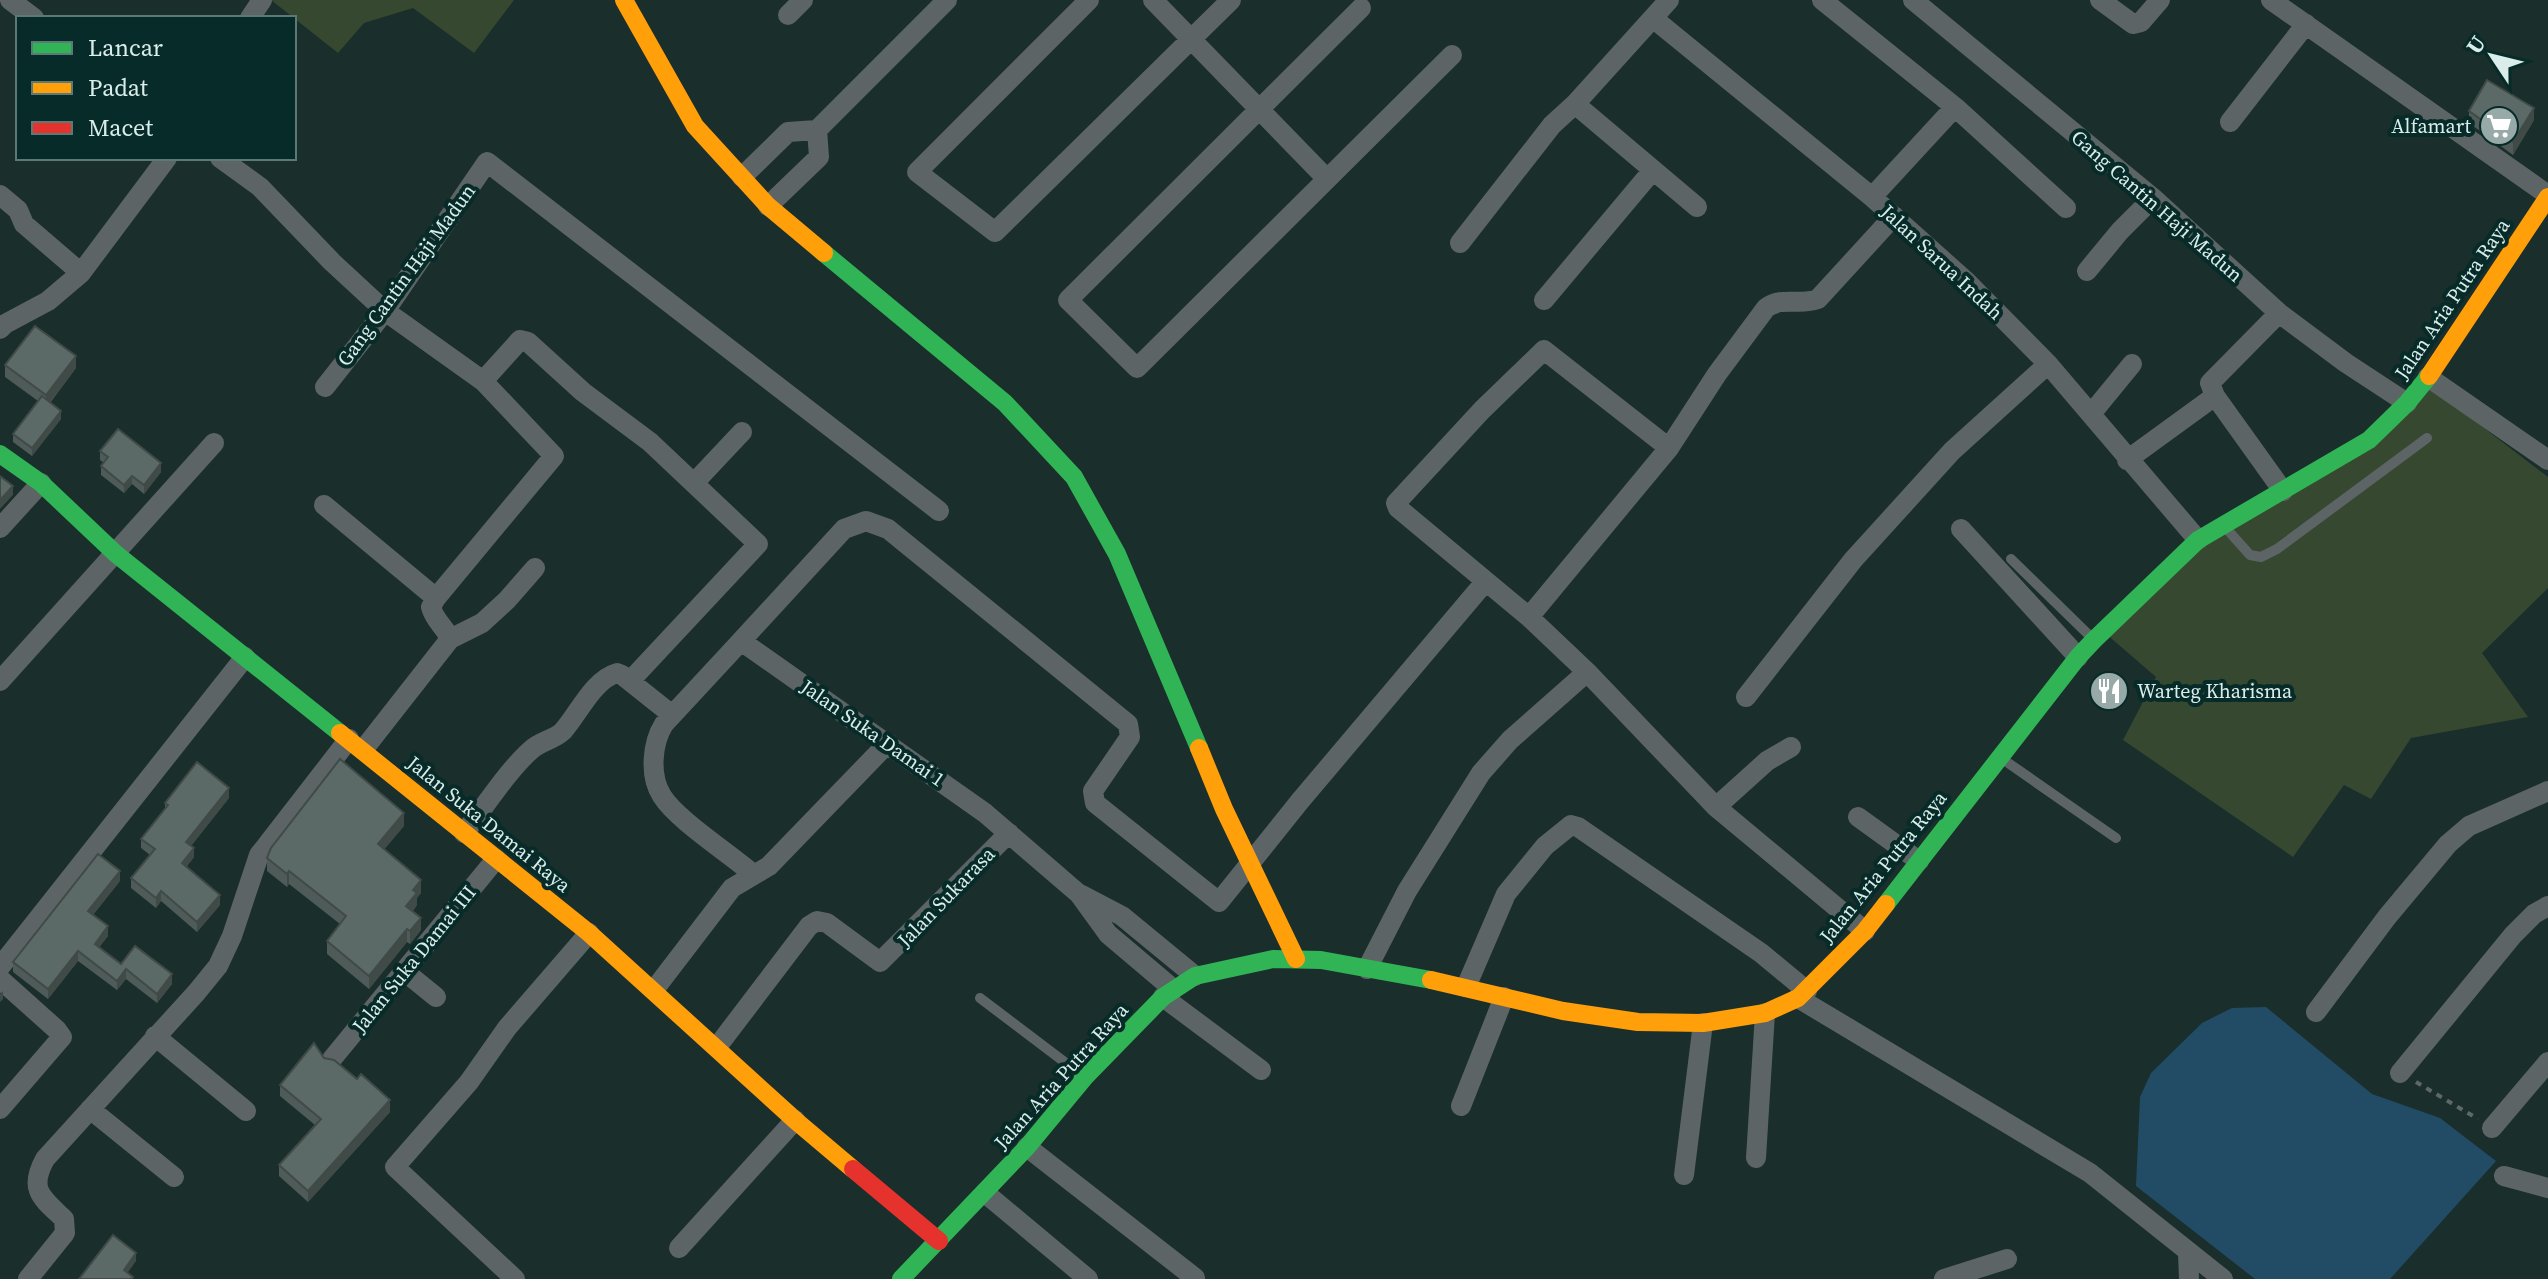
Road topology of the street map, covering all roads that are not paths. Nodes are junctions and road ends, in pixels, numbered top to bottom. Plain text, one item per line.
1 (10, 0) edge
2 (624, 0) edge
3 (803, 0) edge
4 (947, 0) edge
5 (1089, 0) edge
6 (1153, 0) edge
7 (1231, 0) edge
8 (1669, 0) edge
9 (1822, 0) edge
10 (1913, 0) edge
11 (2100, 0) edge
12 (2160, 0) edge
13 (2279, 2) edge
14 (1361, 8) dead end
15 (788, 15) dead end
16 (31, 16) edge
17 (1654, 19) junction
18 (2306, 24) junction
19 (1191, 39) junction
20 (1452, 55) dead end
21 (1575, 104) junction
22 (1955, 107) junction
23 (1259, 109) junction
24 (2230, 122) dead end
25 (817, 130) junction
26 (166, 160) edge
27 (223, 160) edge
28 (1653, 170) junction
29 (742, 177) junction
30 (1327, 179) junction
31 (0, 195) edge
32 (2548, 196) edge
33 (1872, 197) junction
34 (2153, 198) junction
35 (768, 206) junction
36 (1697, 207) dead end
37 (2066, 208) dead end
38 (1894, 216) junction
39 (1460, 243) dead end
40 (2087, 271) dead end
41 (81, 273) junction
42 (1544, 300) dead end
43 (385, 311) junction
44 (2279, 313) junction
45 (0, 329) edge
46 (2048, 364) junction
47 (2132, 364) dead end
48 (2428, 377) junction
49 (483, 381) junction
50 (325, 387) dead end
51 (2215, 396) junction
52 (2407, 403) junction
53 (2091, 414) junction
54 (742, 432) dead end
55 (2427, 438) dead end
56 (214, 443) dead end
57 (1669, 448) junction
58 (0, 454) edge
59 (2127, 460) junction
60 (2548, 460) edge
61 (41, 483) junction
62 (694, 483) junction
63 (2283, 491) junction
64 (324, 505) dead end
65 (939, 511) dead end
66 (2222, 524) junction
67 (0, 528) edge
68 (1961, 529) dead end
69 (2198, 540) junction
70 (116, 554) junction
71 (2011, 559) dead end
72 (535, 568) dead end
73 (1485, 582) junction
74 (436, 598) junction
75 (1529, 617) junction
76 (450, 639) junction
77 (2094, 640) junction
78 (741, 641) junction
79 (245, 657) junction
80 (2078, 657) junction
81 (1587, 672) junction
82 (0, 681) edge
83 (630, 681) junction
84 (1746, 697) dead end
85 (671, 714) junction
86 (888, 743) junction
87 (356, 745) junction
88 (1791, 747) dead end
89 (1999, 757) junction
90 (2548, 791) edge
91 (1716, 807) junction
92 (1858, 817) dead end
93 (464, 833) junction
94 (1009, 833) junction
95 (2116, 838) dead end
96 (496, 859) junction
97 (1919, 861) junction
98 (1251, 863) junction
99 (753, 874) junction
100 (1079, 894) junction
101 (2548, 906) edge
102 (586, 931) junction
103 (1865, 931) junction
104 (1296, 959) junction
105 (0, 967) edge
106 (1367, 969) junction
107 (404, 971) junction
108 (1195, 976) junction
109 (0, 979) edge
110 (1466, 987) junction
111 (654, 990) junction
112 (1168, 993) junction
113 (1803, 994) junction
114 (436, 997) dead end
115 (1504, 997) junction
116 (980, 998) dead end
117 (2316, 1012) dead end
118 (1765, 1013) junction
119 (1703, 1023) junction
120 (155, 1036) junction
121 (717, 1047) junction
122 (332, 1059) edge
123 (2548, 1062) edge
124 (1261, 1070) dead end
125 (2400, 1073) road end
126 (1085, 1077) junction
127 (1461, 1106) dead end
128 (0, 1109) edge
129 (90, 1109) junction
130 (246, 1111) dead end
131 (795, 1120) junction
132 (2492, 1128) road end
133 (395, 1146) dead end
134 (1027, 1147) junction
135 (1756, 1158) dead end
136 (1684, 1175) dead end
137 (2504, 1176) dead end
138 (174, 1177) dead end
139 (2548, 1188) edge
140 (985, 1193) junction
141 (939, 1241) junction
142 (679, 1248) dead end
143 (2188, 1253) junction
144 (2007, 1259) dead end
145 (1967, 1276) edge
146 (1195, 1278) edge
147 (28, 1279) edge
148 (515, 1279) edge
149 (901, 1279) edge
150 (1088, 1279) edge
151 (1944, 1279) edge
152 (2189, 1279) edge
153 (2223, 1279) edge

1 - 16 street
2 - 29 street
3 - 15 street
4 - 25 street
5 - 19 street
6 - 19 street
7 - 19 street
8 - 17 street
9 - 22 street
10 - 34 street, Gang Cantin Haji Madun
11 - 12 street
13 - 18 street
14 - 23 street
17 - 21 street
17 - 33 street, Jalan Sarua Indah
18 - 24 street
18 - 32 street
19 - 23 street
20 - 30 street
21 - 28 street
21 - 39 street
22 - 33 street
22 - 37 street
23 - 30 street
23 - 30 street
25 - 29 street
25 - 35 street
26 - 41 street
27 - 43 street
28 - 36 street
28 - 42 street
29 - 35 street
31 - 41 street
32 - 48 street, Jalan Aria Putra Raya
33 - 38 street, Jalan Sarua Indah
34 - 40 street
34 - 44 street, Gang Cantin Haji Madun
35 - 98 street
38 - 46 street, Jalan Sarua Indah
38 - 57 street
41 - 45 street
43 - 49 street
43 - 50 street, Gang Cantin Haji Madun
43 - 65 street, Gang Cantin Haji Madun
44 - 51 street
44 - 52 street, Gang Cantin Haji Madun
46 - 53 street, Jalan Sarua Indah
46 - 84 street
47 - 53 street
48 - 52 street, Jalan Aria Putra Raya
48 - 60 street
49 - 62 street
49 - 74 street
51 - 59 street
51 - 63 street
52 - 63 street, Jalan Aria Putra Raya
53 - 59 street, Jalan Sarua Indah
54 - 62 street
55 - 66 lane
56 - 70 street
57 - 73 street
57 - 75 street
58 - 61 street, Jalan Suka Damai Raya
59 - 69 street, Jalan Sarua Indah
61 - 67 street
61 - 70 street, Jalan Suka Damai Raya
62 - 83 street
63 - 66 street, Jalan Aria Putra Raya
64 - 74 street
66 - 69 street, Jalan Aria Putra Raya
68 - 80 street
69 - 77 street, Jalan Aria Putra Raya
70 - 79 street, Jalan Suka Damai Raya
70 - 82 street
71 - 77 lane
72 - 76 street
73 - 75 street
73 - 98 street
74 - 76 street
75 - 81 street
76 - 87 street
77 - 80 street, Jalan Aria Putra Raya
78 - 85 street
78 - 86 street, Jalan Suka Damai 1
78 - 98 street
79 - 87 street, Jalan Suka Damai Raya
79 - 105 street
80 - 89 street, Jalan Aria Putra Raya
81 - 91 street
81 - 106 street
83 - 85 street
83 - 93 street
85 - 99 street
86 - 94 street, Jalan Suka Damai 1
86 - 99 street
87 - 93 street, Jalan Suka Damai Raya
87 - 120 street
88 - 91 street
89 - 95 lane
89 - 97 street, Jalan Aria Putra Raya
90 - 117 street
91 - 103 street
92 - 97 street
93 - 96 street, Jalan Suka Damai Raya
94 - 100 street, Jalan Suka Damai 1
94 - 121 street, Jalan Sukarasa
96 - 102 street, Jalan Suka Damai Raya
96 - 107 street, Jalan Suka Damai III
97 - 103 street, Jalan Aria Putra Raya
98 - 104 street
99 - 111 street
100 - 108 street, Jalan Suka Damai 1
100 - 112 street, Jalan Suka Damai 1
101 - 125 street
102 - 111 street, Jalan Suka Damai Raya
102 - 133 street
102 - 148 street
103 - 113 street, Jalan Aria Putra Raya
104 - 106 street, Jalan Aria Putra Raya
104 - 108 street, Jalan Aria Putra Raya
106 - 110 street, Jalan Aria Putra Raya
107 - 114 street
107 - 122 street, Jalan Suka Damai III
108 - 112 street, Jalan Aria Putra Raya
109 - 128 street
110 - 113 street
110 - 115 street, Jalan Aria Putra Raya
111 - 121 street, Jalan Suka Damai Raya
112 - 124 street, Jalan Suka Damai 1
112 - 126 street, Jalan Aria Putra Raya
113 - 118 street, Jalan Aria Putra Raya
113 - 143 street
115 - 119 street, Jalan Aria Putra Raya
115 - 127 street
116 - 126 lane
118 - 119 street, Jalan Aria Putra Raya
118 - 135 street
119 - 136 street
120 - 129 street
120 - 130 street
121 - 131 street, Jalan Suka Damai Raya
123 - 132 street
126 - 134 street, Jalan Aria Putra Raya
129 - 138 street
129 - 147 street
131 - 141 street, Jalan Suka Damai Raya
131 - 142 street
134 - 140 street, Jalan Aria Putra Raya
134 - 146 street
137 - 139 street
140 - 141 street, Jalan Aria Putra Raya
140 - 150 street
141 - 149 street, Jalan Aria Putra Raya
143 - 152 street
143 - 153 street
144 - 145 street
145 - 151 street

